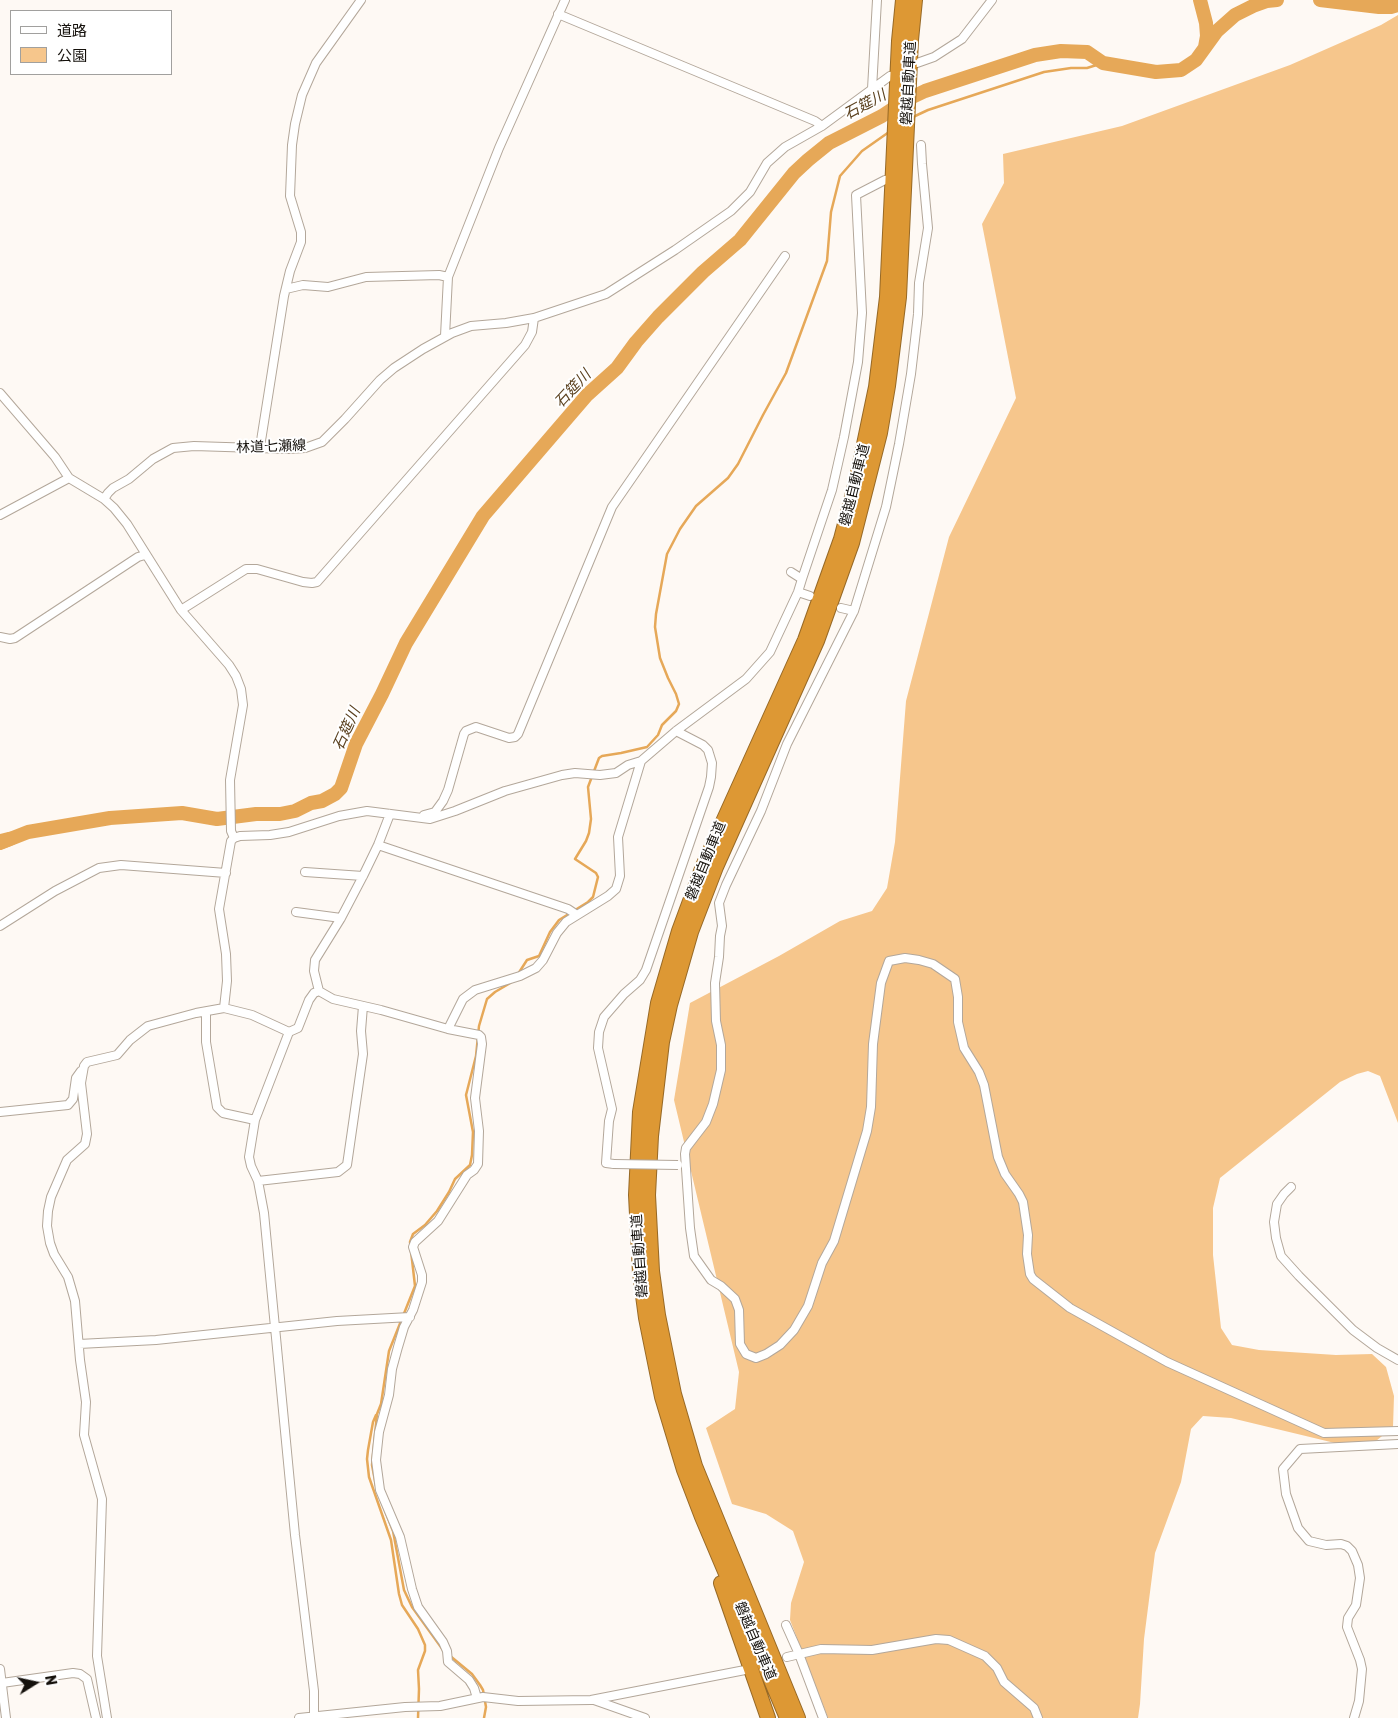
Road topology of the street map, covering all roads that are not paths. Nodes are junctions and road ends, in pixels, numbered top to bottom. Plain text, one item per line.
1 (361, 0) edge
2 (565, 0) edge
3 (877, 0) edge
4 (903, 0) edge
5 (915, 0) edge
6 (992, 0) edge
7 (558, 14) junction
8 (903, 73) junction
9 (872, 89) junction
10 (822, 126) junction
11 (921, 145) dead end
12 (922, 164) junction
13 (899, 172) junction
14 (785, 256) dead end
15 (448, 277) junction
16 (286, 289) junction
17 (534, 318) junction
18 (445, 336) junction
19 (0, 393) edge
20 (260, 447) junction
21 (69, 478) junction
22 (104, 499) junction
23 (0, 515) edge
24 (145, 555) junction
25 (791, 572) dead end
26 (802, 579) junction
27 (798, 592) junction
28 (810, 596) dead end
29 (841, 608) dead end
30 (181, 610) junction
31 (854, 611) junction
32 (0, 637) edge
33 (676, 731) junction
34 (641, 761) junction
35 (390, 814) junction
36 (418, 819) junction
37 (232, 835) junction
38 (378, 845) junction
39 (305, 872) dead end
40 (226, 873) junction
41 (363, 876) junction
42 (296, 912) dead end
43 (577, 915) junction
44 (341, 918) junction
45 (0, 926) edge
46 (319, 991) junction
47 (362, 1006) junction
48 (224, 1008) junction
49 (206, 1012) junction
50 (448, 1029) junction
51 (289, 1032) junction
52 (83, 1070) junction
53 (0, 1112) edge
54 (256, 1120) junction
55 (682, 1166) junction
56 (258, 1181) junction
57 (1291, 1187) dead end
58 (410, 1317) junction
59 (274, 1327) junction
60 (79, 1344) junction
61 (1398, 1360) edge
62 (1398, 1431) edge
63 (1398, 1444) edge
64 (702, 1517) junction
65 (786, 1625) dead end
66 (799, 1654) junction
67 (787, 1657) dead end
68 (0, 1669) edge
69 (745, 1670) dead end
70 (784, 1681) junction
71 (2, 1683) junction
72 (477, 1698) junction
73 (594, 1700) junction
74 (314, 1717) edge
75 (6, 1718) edge
76 (96, 1718) edge
77 (106, 1718) edge
78 (299, 1718) edge
79 (645, 1718) edge
80 (768, 1718) edge
81 (787, 1718) edge
82 (798, 1718) edge
83 (804, 1718) edge
84 (823, 1718) edge
85 (1038, 1718) edge
86 (1354, 1718) edge

1 - 16 street
2 - 7 street
3 - 9 street
4 - 8 highway, 磐越自動車道
5 - 8 highway, 磐越自動車道
6 - 8 street, 林道七瀬線
7 - 10 street
7 - 15 street
8 - 9 street, 林道七瀬線
8 - 13 highway, 磐越自動車道
9 - 10 street, 林道七瀬線
10 - 17 street, 林道七瀬線
11 - 12 street
12 - 13 street
12 - 31 street
13 - 26 street
13 - 64 highway, 磐越自動車道
13 - 70 highway, 磐越自動車道
14 - 36 street
15 - 16 street
15 - 18 street
16 - 20 street
17 - 18 street, 林道七瀬線
17 - 30 street
18 - 20 street, 林道七瀬線
19 - 21 street
20 - 22 street, 林道七瀬線
21 - 22 street
21 - 23 street
22 - 24 street
24 - 30 street
24 - 32 street
25 - 26 street
26 - 27 street
27 - 28 street
27 - 33 street
29 - 31 street
30 - 37 street
31 - 55 street
33 - 34 street
33 - 55 street, bridge
34 - 36 street
34 - 43 street
35 - 36 street
35 - 37 street
35 - 38 street
37 - 40 street
38 - 41 street
38 - 43 street
39 - 41 street
40 - 45 street
40 - 48 street
41 - 44 street
42 - 44 street
43 - 50 street
44 - 46 street
46 - 47 street
46 - 51 street
47 - 50 street
47 - 56 street
48 - 49 street
48 - 51 street
49 - 52 street
49 - 54 street
50 - 58 street
51 - 54 street
52 - 53 street
52 - 60 street
54 - 56 street
55 - 62 street
56 - 59 street
57 - 61 street
58 - 59 street
58 - 72 street
59 - 60 street
59 - 74 street
60 - 77 street
63 - 86 street
64 - 80 highway
64 - 81 highway, 磐越自動車道
65 - 66 street
66 - 67 street
66 - 84 street
66 - 85 street
68 - 71 street
69 - 73 street
70 - 82 highway, 磐越自動車道
70 - 83 highway
71 - 75 street
71 - 76 street
72 - 73 street
72 - 74 street
73 - 79 street
74 - 78 street

